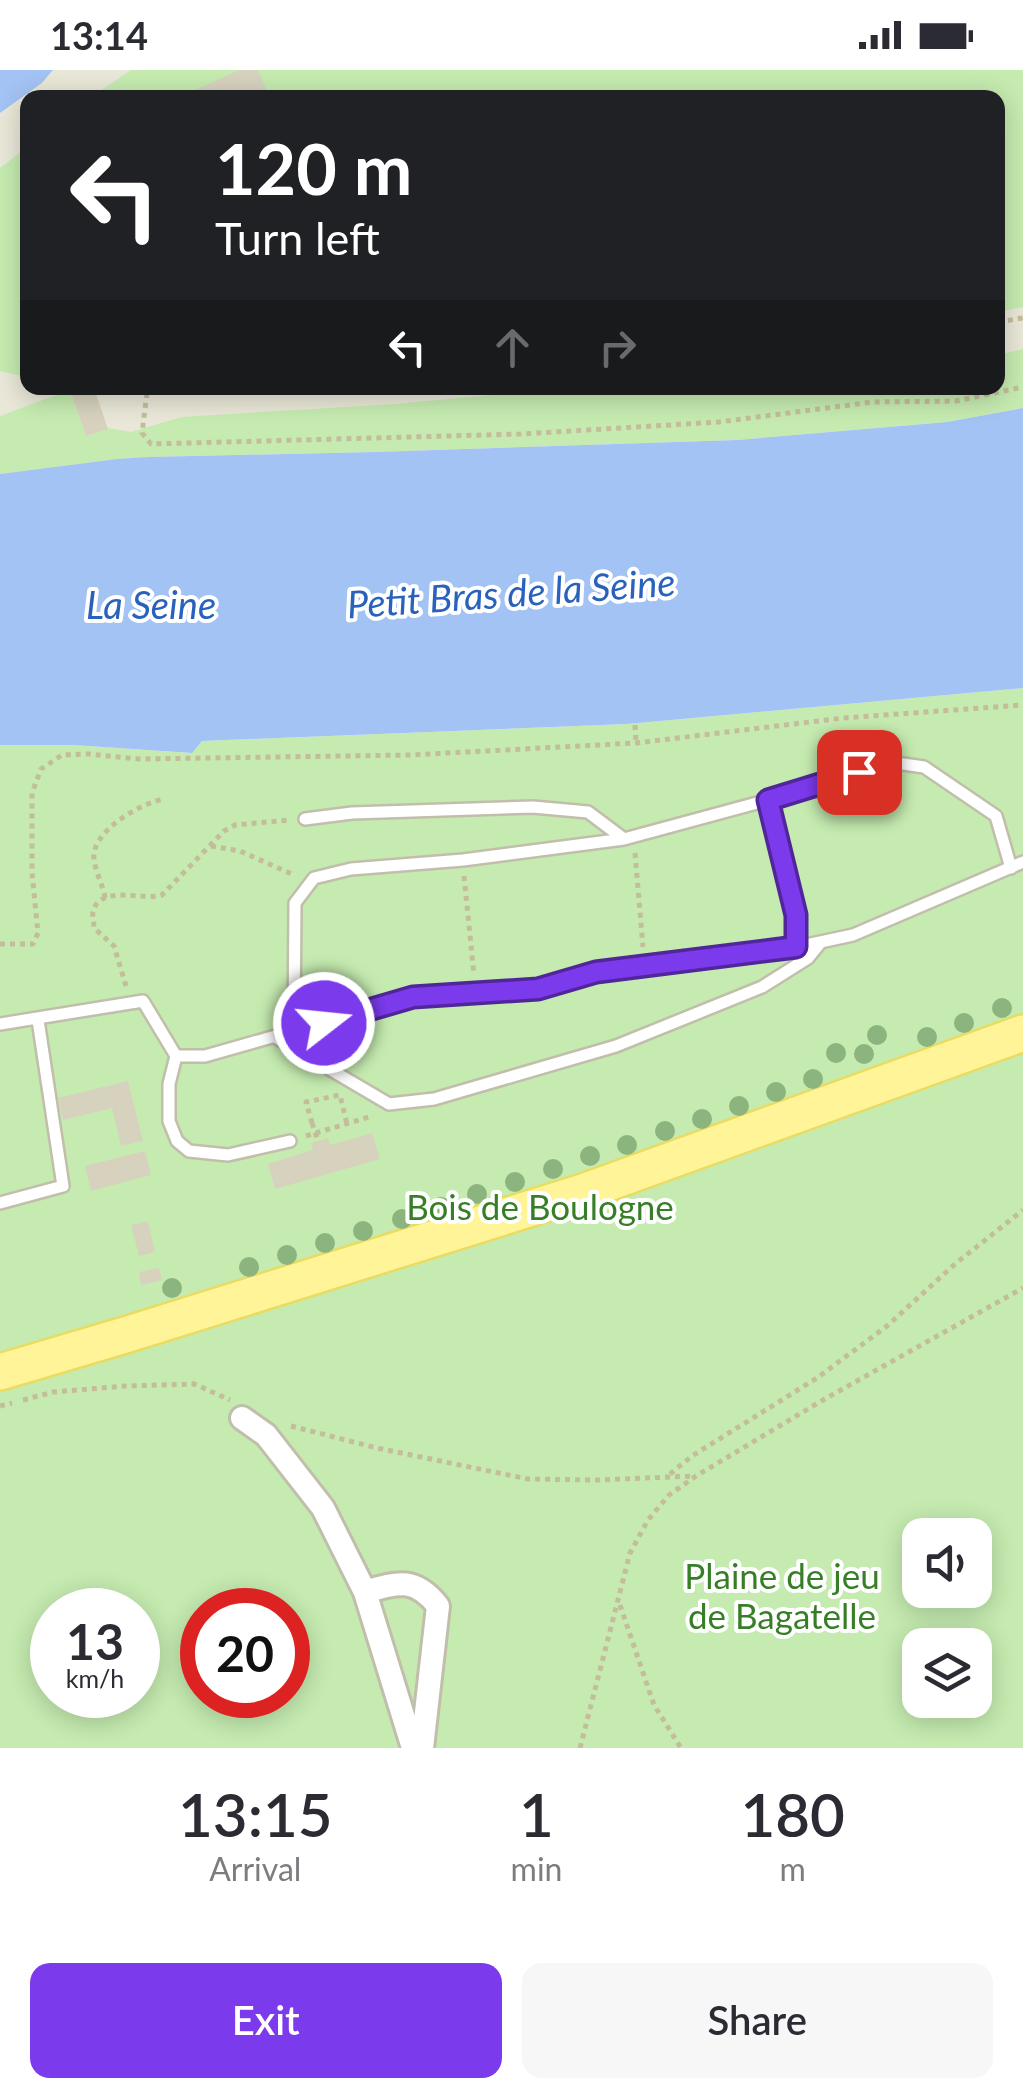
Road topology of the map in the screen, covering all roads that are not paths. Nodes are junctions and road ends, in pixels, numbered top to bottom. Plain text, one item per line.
1 (768, 800) junction
2 (305, 819) road end
3 (629, 838) junction
4 (1017, 865) edge
5 (821, 942) junction
6 (796, 947) junction
7 (38, 1020) junction
8 (0, 1024) edge
9 (294, 1032) junction
10 (1023, 1033) edge
11 (275, 1037) junction
12 (176, 1056) junction
13 (290, 1141) road end
14 (0, 1203) edge
15 (0, 1372) edge
16 (243, 1412) road end
17 (366, 1592) junction
18 (413, 1748) edge
19 (422, 1748) edge

1 - 3 lane
1 - 4 lane
1 - 6 lane
2 - 3 lane
3 - 9 lane
4 - 5 lane
5 - 6 lane
5 - 11 lane
6 - 9 lane
7 - 8 lane
7 - 12 lane
7 - 14 lane
9 - 11 lane
10 - 15 main road
11 - 12 lane
12 - 13 lane
16 - 17 street
17 - 18 street
17 - 19 street

